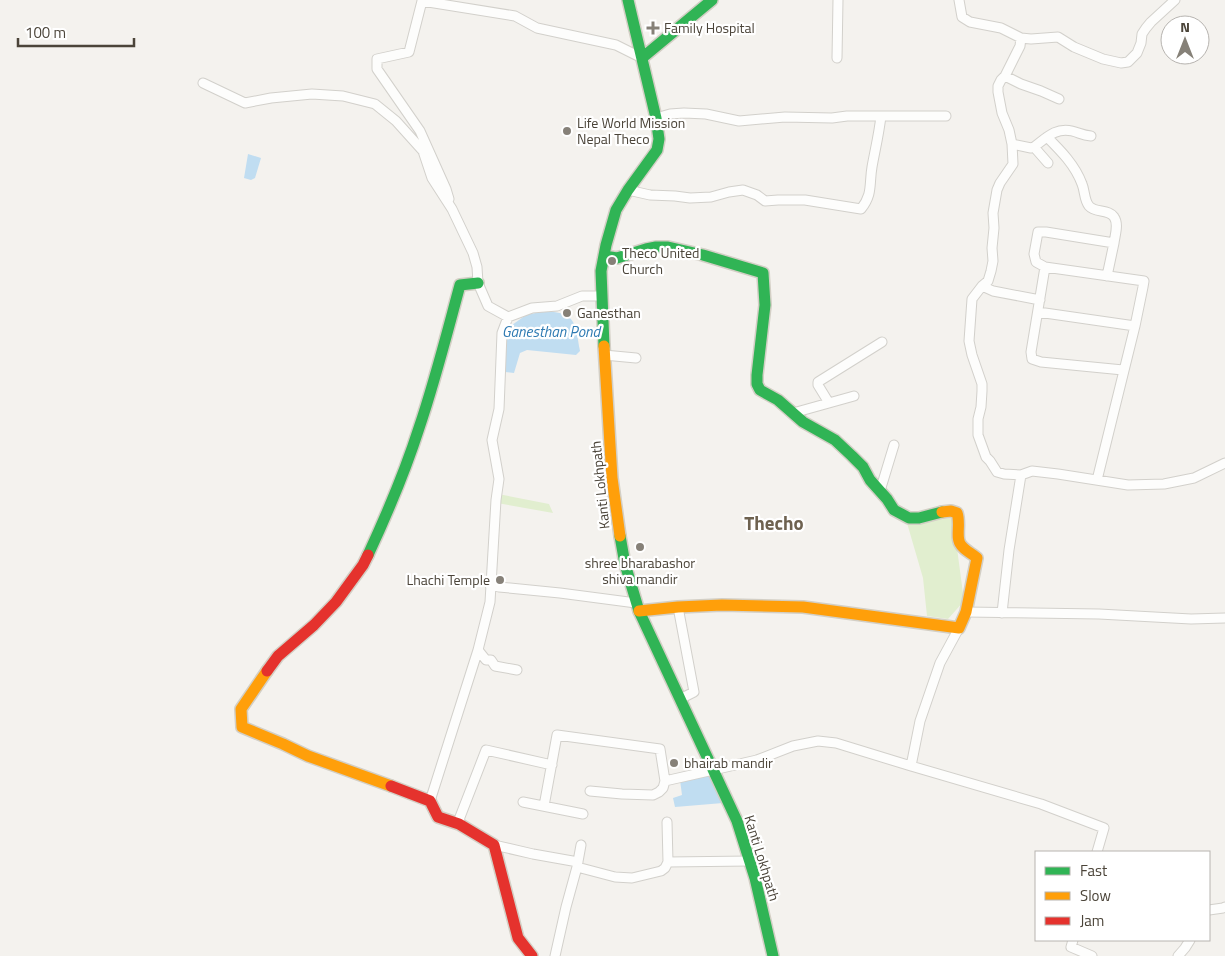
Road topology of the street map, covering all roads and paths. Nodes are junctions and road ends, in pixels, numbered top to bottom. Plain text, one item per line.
1 (628, 0) edge
2 (712, 0) edge
3 (838, 0) edge
4 (959, 0) edge
5 (1175, 0) edge
6 (422, 1) edge
7 (1021, 38) junction
8 (642, 58) junction
9 (837, 58) dead end
10 (1006, 76) junction
11 (203, 82) dead end
12 (1059, 99) dead end
13 (881, 116) junction
14 (946, 116) dead end
15 (656, 118) junction
16 (1091, 136) dead end
17 (1047, 137) junction
18 (1012, 144) junction
19 (1034, 148) junction
20 (1048, 163) dead end
21 (628, 190) junction
22 (452, 209) junction
23 (1114, 244) junction
24 (604, 256) junction
25 (1044, 267) junction
26 (1107, 276) junction
27 (478, 283) junction
28 (982, 286) junction
29 (601, 296) junction
30 (1040, 300) junction
31 (1038, 312) junction
32 (508, 317) junction
33 (1135, 326) junction
34 (882, 342) dead end
35 (604, 355) junction
36 (636, 358) dead end
37 (1123, 370) junction
38 (854, 396) dead end
39 (829, 403) junction
40 (793, 413) junction
41 (894, 445) dead end
42 (1225, 463) edge
43 (1021, 476) junction
44 (1096, 480) junction
45 (880, 491) junction
46 (490, 585) junction
47 (637, 607) junction
48 (678, 607) junction
49 (966, 612) junction
50 (1002, 613) junction
51 (1225, 618) edge
52 (959, 628) junction
53 (478, 650) junction
54 (517, 670) dead end
55 (680, 699) junction
56 (552, 765) junction
57 (912, 766) junction
58 (714, 771) junction
59 (664, 785) junction
60 (590, 791) dead end
61 (430, 801) junction
62 (523, 802) dead end
63 (544, 806) junction
64 (583, 814) dead end
65 (667, 822) dead end
66 (460, 824) junction
67 (581, 844) dead end
68 (494, 845) junction
69 (1097, 851) edge
70 (750, 861) junction
71 (668, 862) junction
72 (578, 865) junction
73 (1225, 907) edge
74 (1210, 910) edge
75 (1190, 941) edge
76 (1070, 948) edge
77 (532, 956) edge
78 (555, 956) edge
79 (772, 956) edge
80 (1092, 956) edge
81 (1178, 956) edge

1 - 8 street, Kanti Lokhpath
2 - 8 street
3 - 9 street
4 - 7 street
5 - 7 street
6 - 8 street
6 - 22 street
7 - 10 street
8 - 15 street, Kanti Lokhpath
10 - 12 street
10 - 18 street
11 - 22 street
13 - 14 street
13 - 15 street
13 - 21 street
15 - 21 street, Kanti Lokhpath
16 - 17 street
17 - 19 street
17 - 23 street
18 - 19 street
18 - 28 street
19 - 20 street
21 - 24 street, Kanti Lokhpath
22 - 27 street
23 - 25 street
23 - 26 street
24 - 29 street, Kanti Lokhpath
24 - 40 street
25 - 26 street
25 - 30 street
26 - 33 street
27 - 32 street
27 - 61 street
28 - 30 street
28 - 43 street
29 - 32 street
29 - 35 street, Kanti Lokhpath
30 - 31 street
31 - 33 street
31 - 37 street
32 - 46 street
33 - 37 street
34 - 39 street
35 - 36 street
35 - 47 street, Kanti Lokhpath
37 - 44 street
38 - 39 street
39 - 40 street
40 - 45 street
41 - 45 street
42 - 44 street
43 - 44 street
43 - 50 street
45 - 49 street
46 - 47 street
46 - 53 street
47 - 48 street
47 - 55 street, Kanti Lokhpath
48 - 52 street
48 - 55 street
49 - 50 street
49 - 52 street
50 - 51 street
52 - 57 street
53 - 54 street
53 - 61 street
55 - 58 street, Kanti Lokhpath
56 - 59 street
56 - 63 street
56 - 66 street
57 - 58 street
57 - 69 street
58 - 59 street
58 - 70 street, Kanti Lokhpath
59 - 60 street
61 - 66 street
62 - 63 street
63 - 64 street
65 - 71 street
66 - 68 street
67 - 72 street
68 - 72 street
68 - 77 street
70 - 71 street
70 - 79 street, Kanti Lokhpath
71 - 72 street
72 - 78 street
73 - 74 street
75 - 81 street
76 - 80 street

